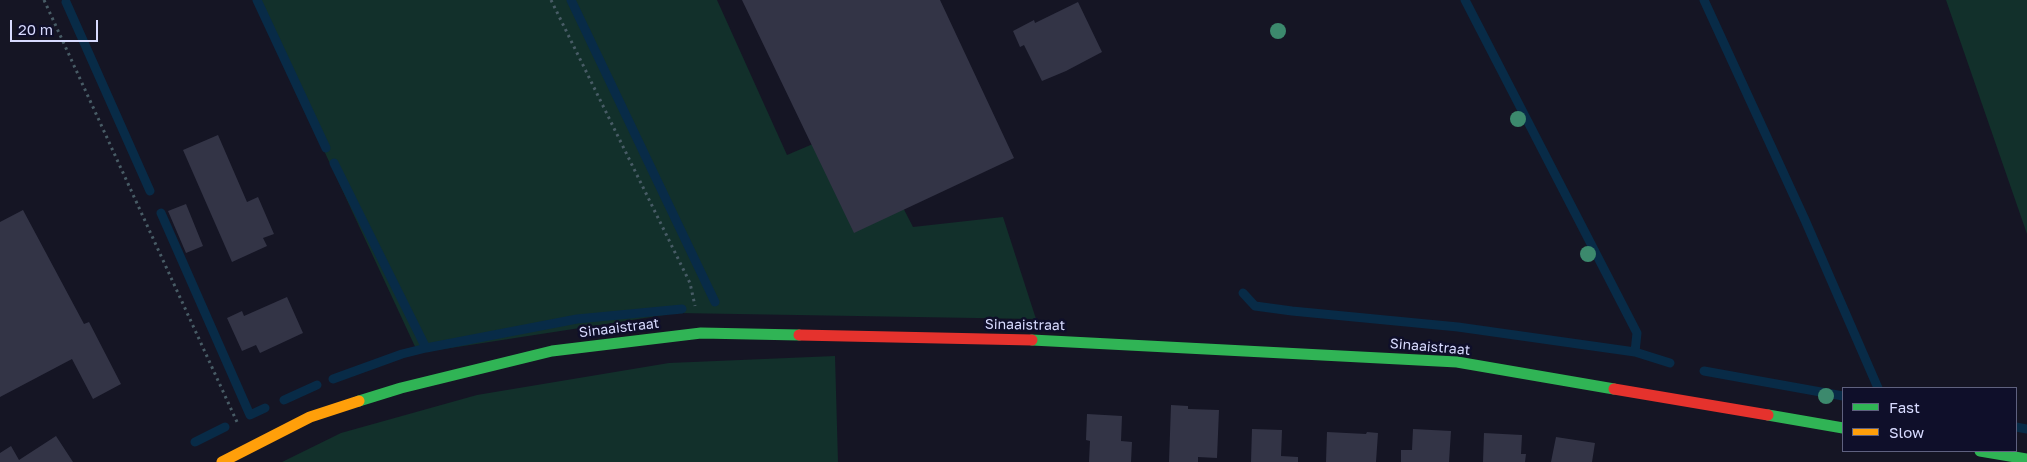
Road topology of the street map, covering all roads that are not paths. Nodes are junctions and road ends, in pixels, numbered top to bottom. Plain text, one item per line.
1 (1842, 428) edge
2 (1986, 452) edge
3 (2027, 459) edge
4 (222, 462) edge

1 - 4 street, Sinaaistraat
2 - 3 street

